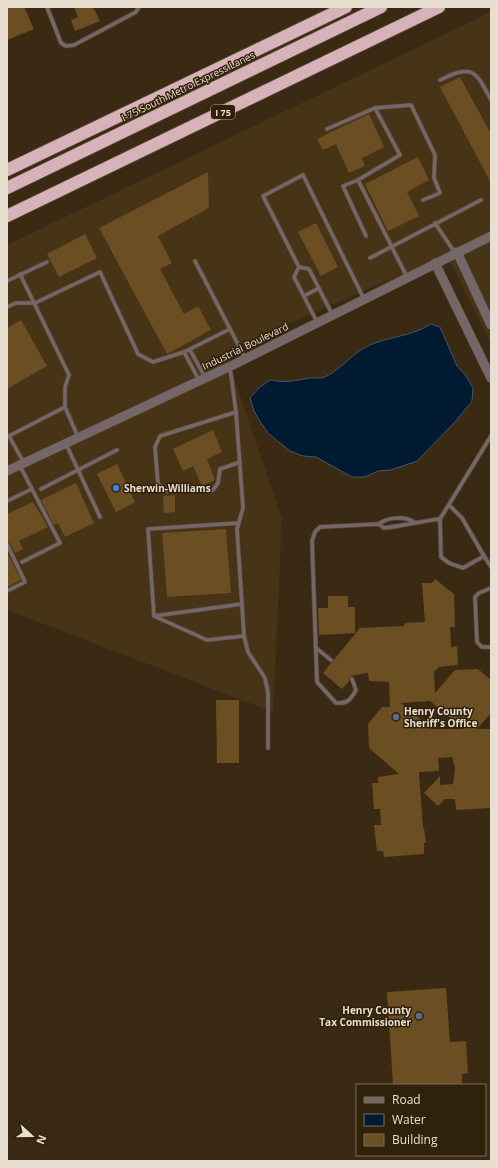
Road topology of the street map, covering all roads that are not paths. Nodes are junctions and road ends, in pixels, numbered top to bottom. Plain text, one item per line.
1 (47, 7) edge
2 (139, 7) edge
3 (346, 7) edge
4 (381, 7) edge
5 (439, 7) edge
6 (440, 80) dead end
7 (491, 100) edge
8 (375, 108) junction
9 (327, 129) dead end
10 (7, 170) edge
11 (358, 180) junction
12 (7, 188) edge
13 (423, 200) dead end
14 (481, 200) dead end
15 (7, 216) edge
16 (435, 223) junction
17 (366, 236) dead end
18 (491, 236) edge
19 (391, 248) junction
20 (456, 252) junction
21 (370, 258) dead end
22 (195, 261) dead end
23 (47, 262) dead end
24 (435, 263) junction
25 (299, 267) junction
26 (20, 274) junction
27 (407, 277) junction
28 (7, 280) edge
29 (319, 288) junction
30 (304, 296) junction
31 (364, 298) junction
32 (35, 303) junction
33 (7, 307) edge
34 (333, 315) junction
35 (317, 322) junction
36 (491, 325) edge
37 (230, 329) junction
38 (190, 350) junction
39 (184, 352) junction
40 (245, 359) junction
41 (230, 366) junction
42 (491, 378) edge
43 (202, 379) junction
44 (65, 407) junction
45 (236, 412) junction
46 (8, 436) edge
47 (491, 436) edge
48 (78, 437) junction
49 (65, 443) junction
50 (117, 450) dead end
51 (240, 462) junction
52 (22, 464) junction
53 (78, 470) junction
54 (7, 471) edge
55 (32, 489) junction
56 (41, 489) dead end
57 (7, 501) edge
58 (449, 505) junction
59 (100, 517) dead end
60 (440, 519) junction
61 (414, 522) junction
62 (239, 523) junction
63 (379, 524) junction
64 (7, 544) edge
65 (484, 556) junction
66 (22, 562) dead end
67 (491, 567) edge
68 (491, 588) edge
69 (7, 591) edge
70 (242, 604) junction
71 (154, 616) junction
72 (244, 636) junction
73 (491, 647) edge
74 (316, 648) junction
75 (331, 660) dead end
76 (352, 679) dead end
77 (268, 748) dead end

1 - 2 lane
3 - 10 highway
4 - 12 highway, I-75 South Metro Express Lanes
5 - 15 highway, I 75
6 - 7 lane
8 - 9 lane
8 - 11 lane
8 - 13 lane
11 - 17 lane
11 - 19 lane
14 - 16 lane
16 - 19 lane
16 - 20 lane
18 - 20 street, Industrial Boulevard
19 - 21 lane
19 - 27 lane
20 - 24 street, Industrial Boulevard
20 - 36 street
22 - 37 lane
23 - 26 lane
24 - 27 street, Industrial Boulevard
24 - 42 street
25 - 29 lane
25 - 30 lane
25 - 31 lane
26 - 28 lane
26 - 32 lane
27 - 31 street, Industrial Boulevard
29 - 30 lane
29 - 34 lane
30 - 35 lane
31 - 34 street, Industrial Boulevard
32 - 33 lane
32 - 39 lane
32 - 44 lane
34 - 35 street, Industrial Boulevard
35 - 40 street, Industrial Boulevard
37 - 38 lane
37 - 40 lane
38 - 39 lane
38 - 43 lane
39 - 43 lane
40 - 41 street, Industrial Boulevard
41 - 43 street, Industrial Boulevard
41 - 45 lane
43 - 48 street, Industrial Boulevard
44 - 46 lane
44 - 48 lane
45 - 51 lane
45 - 51 lane
46 - 52 lane
47 - 58 lane
48 - 49 street, Industrial Boulevard
49 - 52 street, Industrial Boulevard
49 - 53 lane
50 - 53 lane
51 - 62 lane
52 - 54 street, Industrial Boulevard
52 - 55 lane
53 - 56 lane
53 - 59 lane
55 - 57 lane
55 - 66 lane
58 - 60 lane
58 - 65 lane
60 - 61 lane
60 - 65 lane
61 - 63 lane
61 - 63 lane
62 - 70 lane
62 - 71 lane
63 - 74 lane
64 - 69 lane
65 - 67 lane
68 - 73 lane
70 - 71 lane
70 - 72 lane
71 - 72 lane
72 - 77 lane
74 - 75 lane
74 - 76 lane

